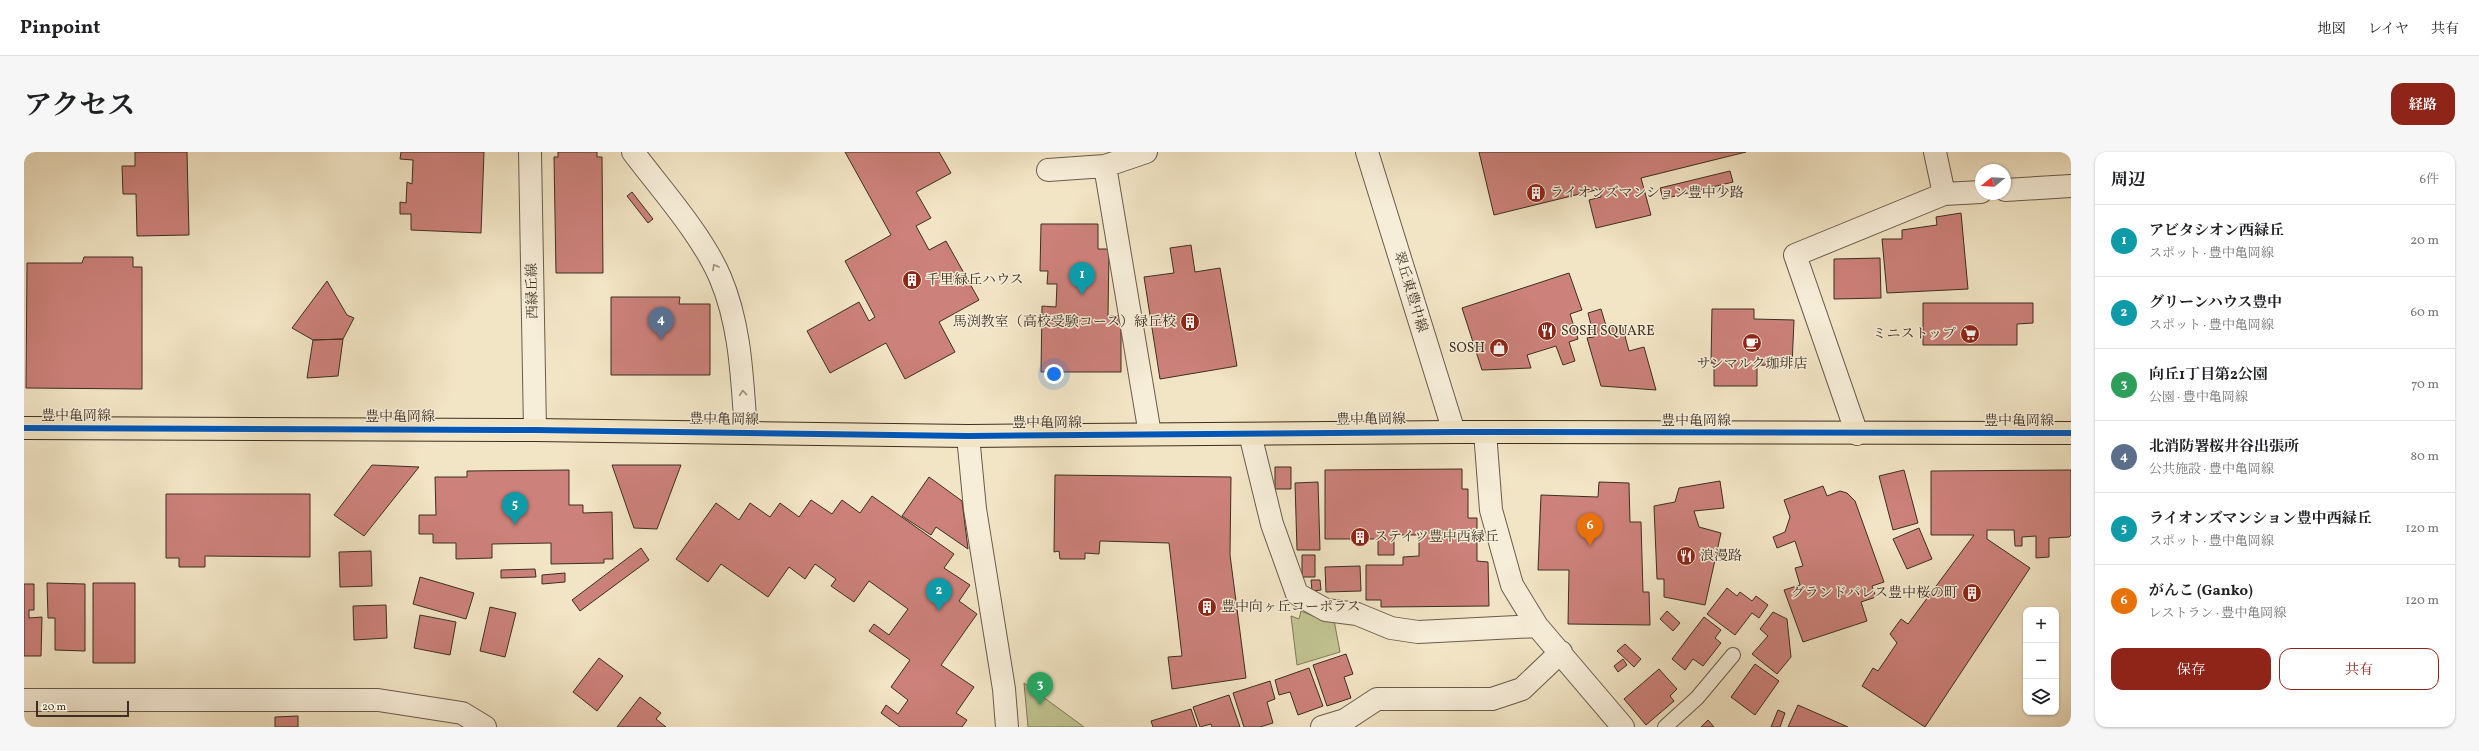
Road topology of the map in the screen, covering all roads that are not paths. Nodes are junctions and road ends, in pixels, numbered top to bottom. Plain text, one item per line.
1 (530, 152) edge
2 (633, 152) edge
3 (1146, 152) edge
4 (1367, 152) edge
5 (1935, 152) edge
6 (1105, 166) junction
7 (1048, 170) dead end
8 (2071, 186) edge
9 (2011, 190) edge
10 (1975, 192) edge
11 (1944, 194) junction
12 (24, 428) edge
13 (536, 430) junction
14 (746, 432) junction
15 (1454, 432) junction
16 (1485, 432) junction
17 (1150, 434) junction
18 (1250, 434) junction
19 (1857, 434) junction
20 (2071, 434) edge
21 (968, 436) junction
22 (1537, 626) junction
23 (1561, 652) junction
24 (1733, 655) dead end
25 (24, 700) edge
26 (1346, 723) edge
27 (485, 727) edge
28 (1007, 727) edge
29 (1322, 727) edge
30 (1623, 727) edge
31 (1665, 727) edge

1 - 13 street, 西緑丘線
14 -> 2 street
3 - 6 street
4 - 15 street, 翠丘東豊中線
5 - 11 street
6 - 7 street
6 - 17 street
8 - 9 street
10 - 11 street
11 - 19 street
12 - 13 main road, 豊中亀岡線
13 - 14 main road, 豊中亀岡線
14 - 21 main road, 豊中亀岡線
15 - 16 main road, 豊中亀岡線
15 - 18 main road, 豊中亀岡線
16 - 19 main road, 豊中亀岡線
16 - 22 street
17 - 18 main road, 豊中亀岡線
17 - 21 main road, 豊中亀岡線
18 - 22 street
19 - 20 main road, 豊中亀岡線
21 - 28 street
22 - 23 street
23 - 26 street
23 - 30 street
24 - 31 lane
25 - 27 street
26 - 29 street

